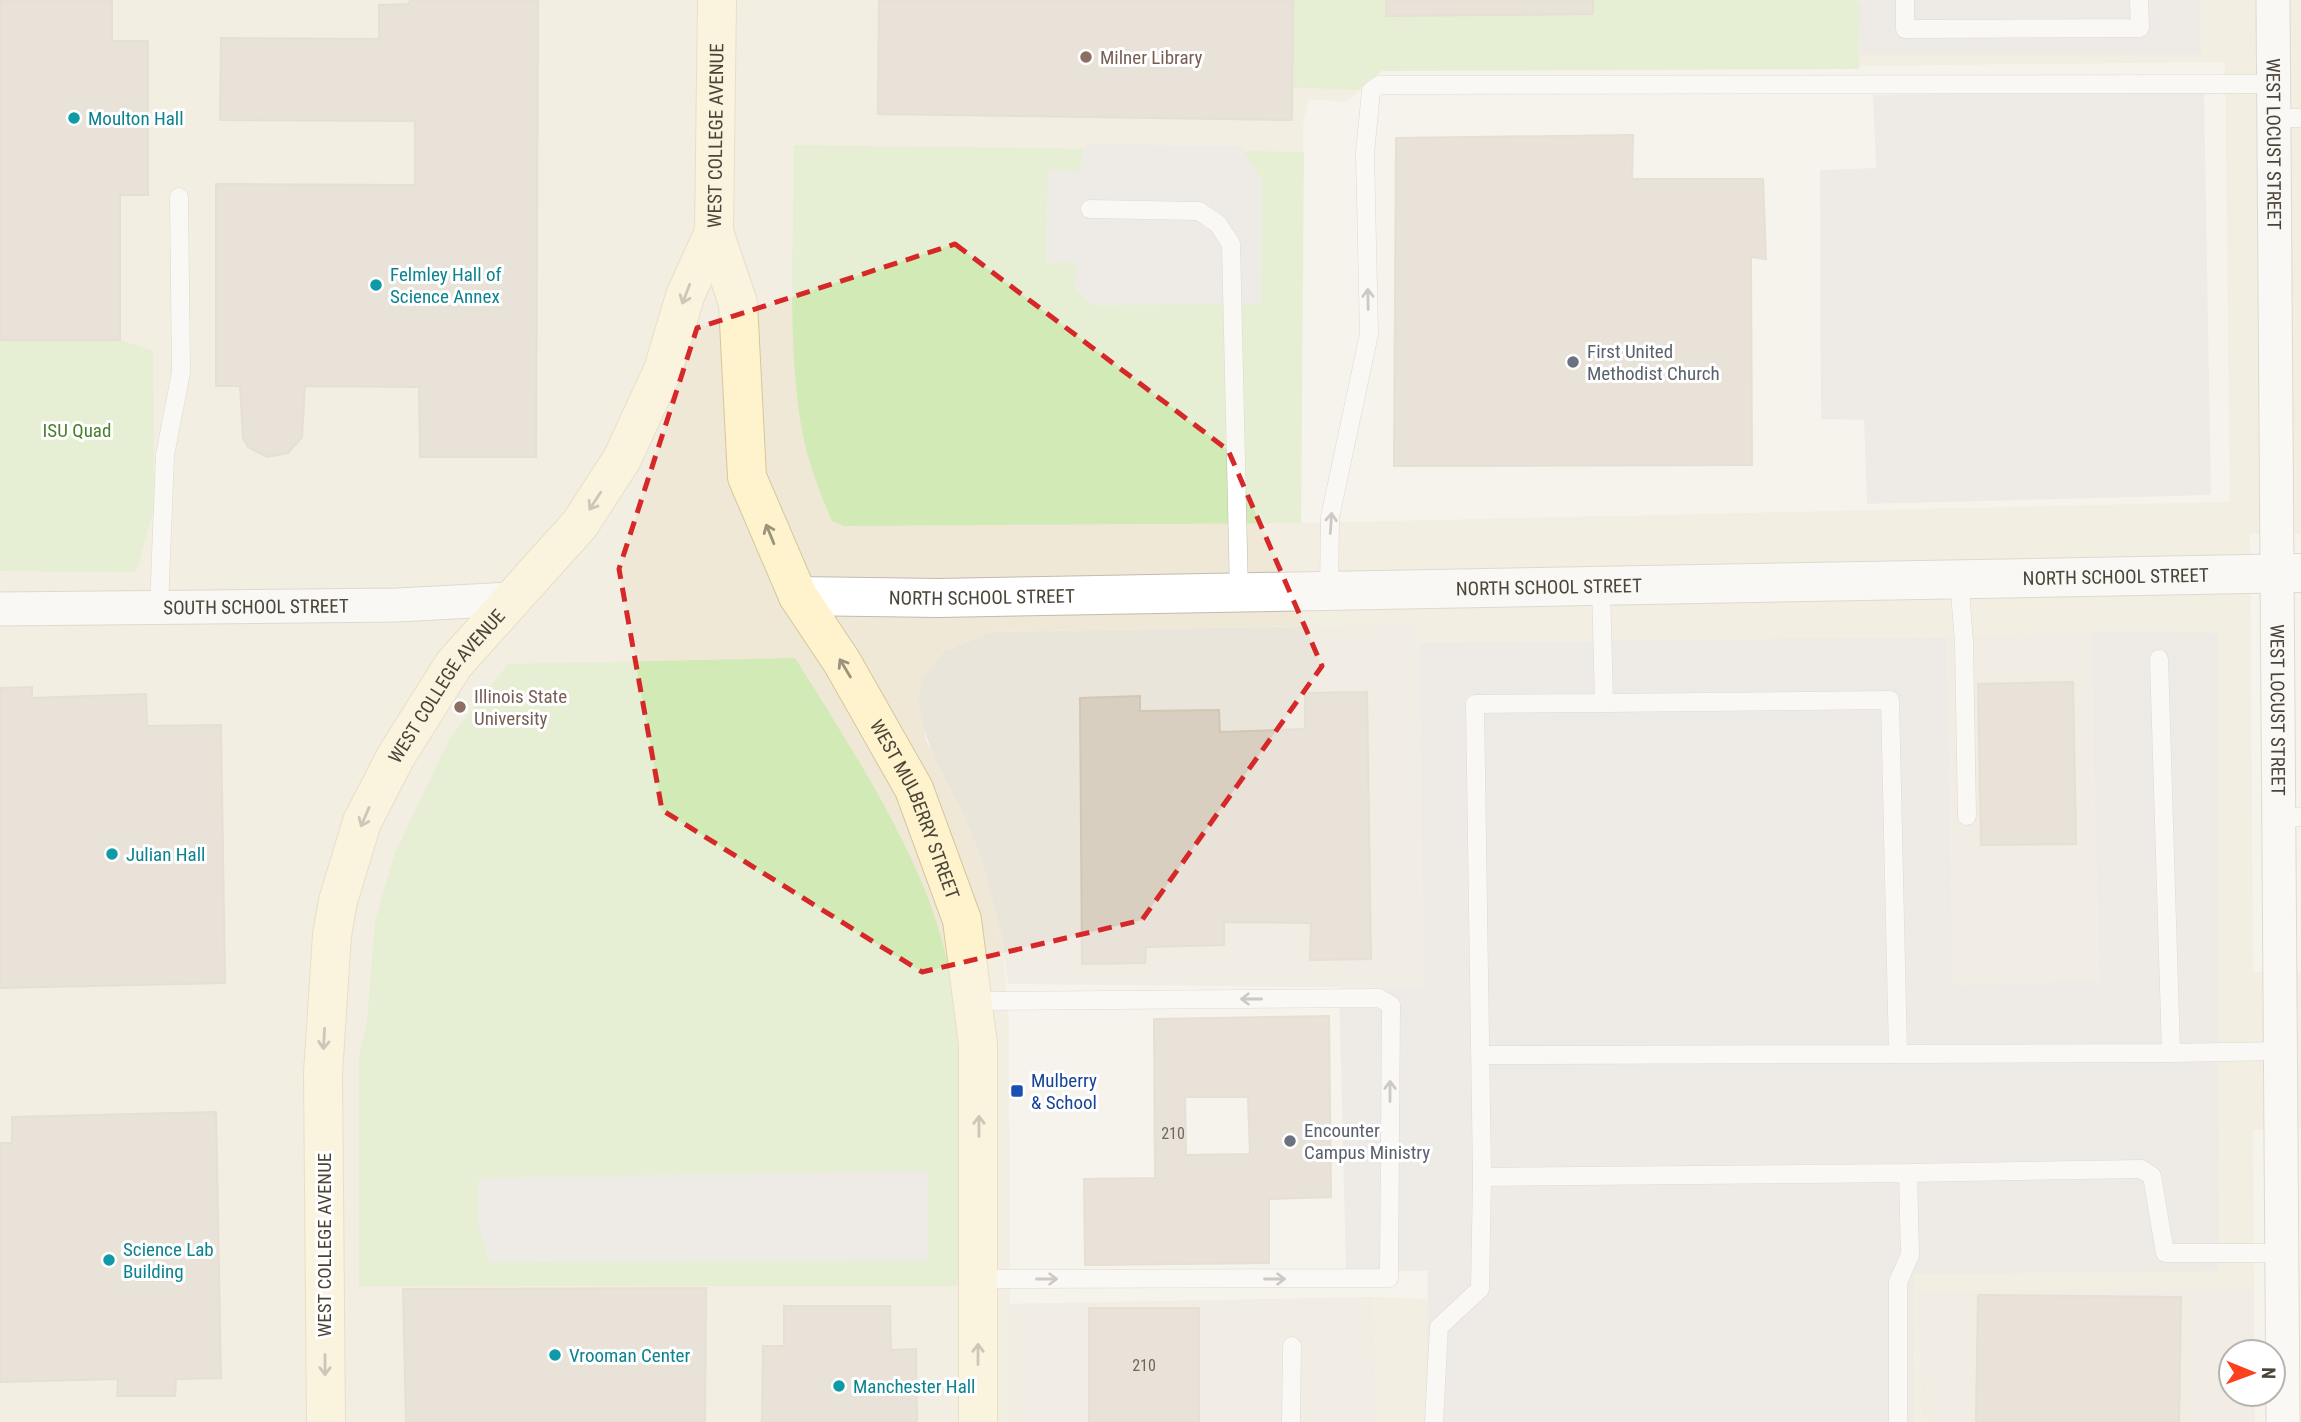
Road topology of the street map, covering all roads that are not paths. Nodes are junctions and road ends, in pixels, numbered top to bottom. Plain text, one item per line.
1 (717, 0) edge
2 (1905, 0) edge
3 (2139, 0) edge
4 (2273, 0) edge
5 (2274, 84) junction
6 (2287, 118) edge
7 (179, 197) dead end
8 (1090, 209) dead end
9 (714, 232) junction
10 (2288, 573) edge
11 (1959, 579) junction
12 (1601, 586) junction
13 (1329, 591) junction
14 (1239, 593) junction
15 (798, 596) junction
16 (511, 599) junction
17 (159, 607) junction
18 (0, 609) edge
19 (2159, 659) dead end
20 (1604, 703) junction
21 (1967, 816) dead end
22 (2290, 817) edge
23 (2291, 990) edge
24 (972, 1001) junction
25 (2281, 1051) junction
26 (2171, 1053) junction
27 (1898, 1054) junction
28 (1480, 1055) junction
29 (1909, 1172) junction
30 (1482, 1177) junction
31 (2282, 1253) junction
32 (979, 1279) junction
33 (1292, 1346) dead end
34 (326, 1422) edge
35 (978, 1422) edge
36 (1291, 1422) edge
37 (1434, 1422) edge
38 (1898, 1422) edge
39 (2283, 1422) edge

1 - 9 main road, WEST COLLEGE AVENUE
2 - 3 lane
4 - 5 street, WEST LOCUST STREET
5 - 6 street, WEST LOCUST STREET
13 -> 5 lane
6 - 10 street, WEST LOCUST STREET
7 - 17 lane
8 - 14 lane
15 -> 9 main road, WEST MULBERRY STREET
9 -> 16 main road, WEST COLLEGE AVENUE
10 - 11 street, NORTH SCHOOL STREET
10 - 22 street, WEST LOCUST STREET
11 - 12 street, NORTH SCHOOL STREET
11 - 21 lane
12 - 13 street, NORTH SCHOOL STREET
12 - 20 lane
13 - 14 street, NORTH SCHOOL STREET
14 - 15 street, NORTH SCHOOL STREET
24 -> 15 main road, WEST MULBERRY STREET
16 - 17 street, SOUTH SCHOOL STREET
16 -> 34 main road, WEST COLLEGE AVENUE
17 - 18 street, SOUTH SCHOOL STREET
19 - 26 lane
20 - 27 lane
20 - 28 lane
22 - 23 street, WEST LOCUST STREET
23 - 25 street, WEST LOCUST STREET
32 -> 24 main road, WEST MULBERRY STREET
32 -> 24 lane
25 - 26 lane
25 - 31 street, WEST LOCUST STREET
26 - 27 lane
27 - 28 lane
28 - 30 lane
29 - 30 lane
29 - 31 lane
29 - 38 lane
30 - 37 lane
31 - 39 street, WEST LOCUST STREET
35 -> 32 main road, WEST MULBERRY STREET
33 - 36 lane

